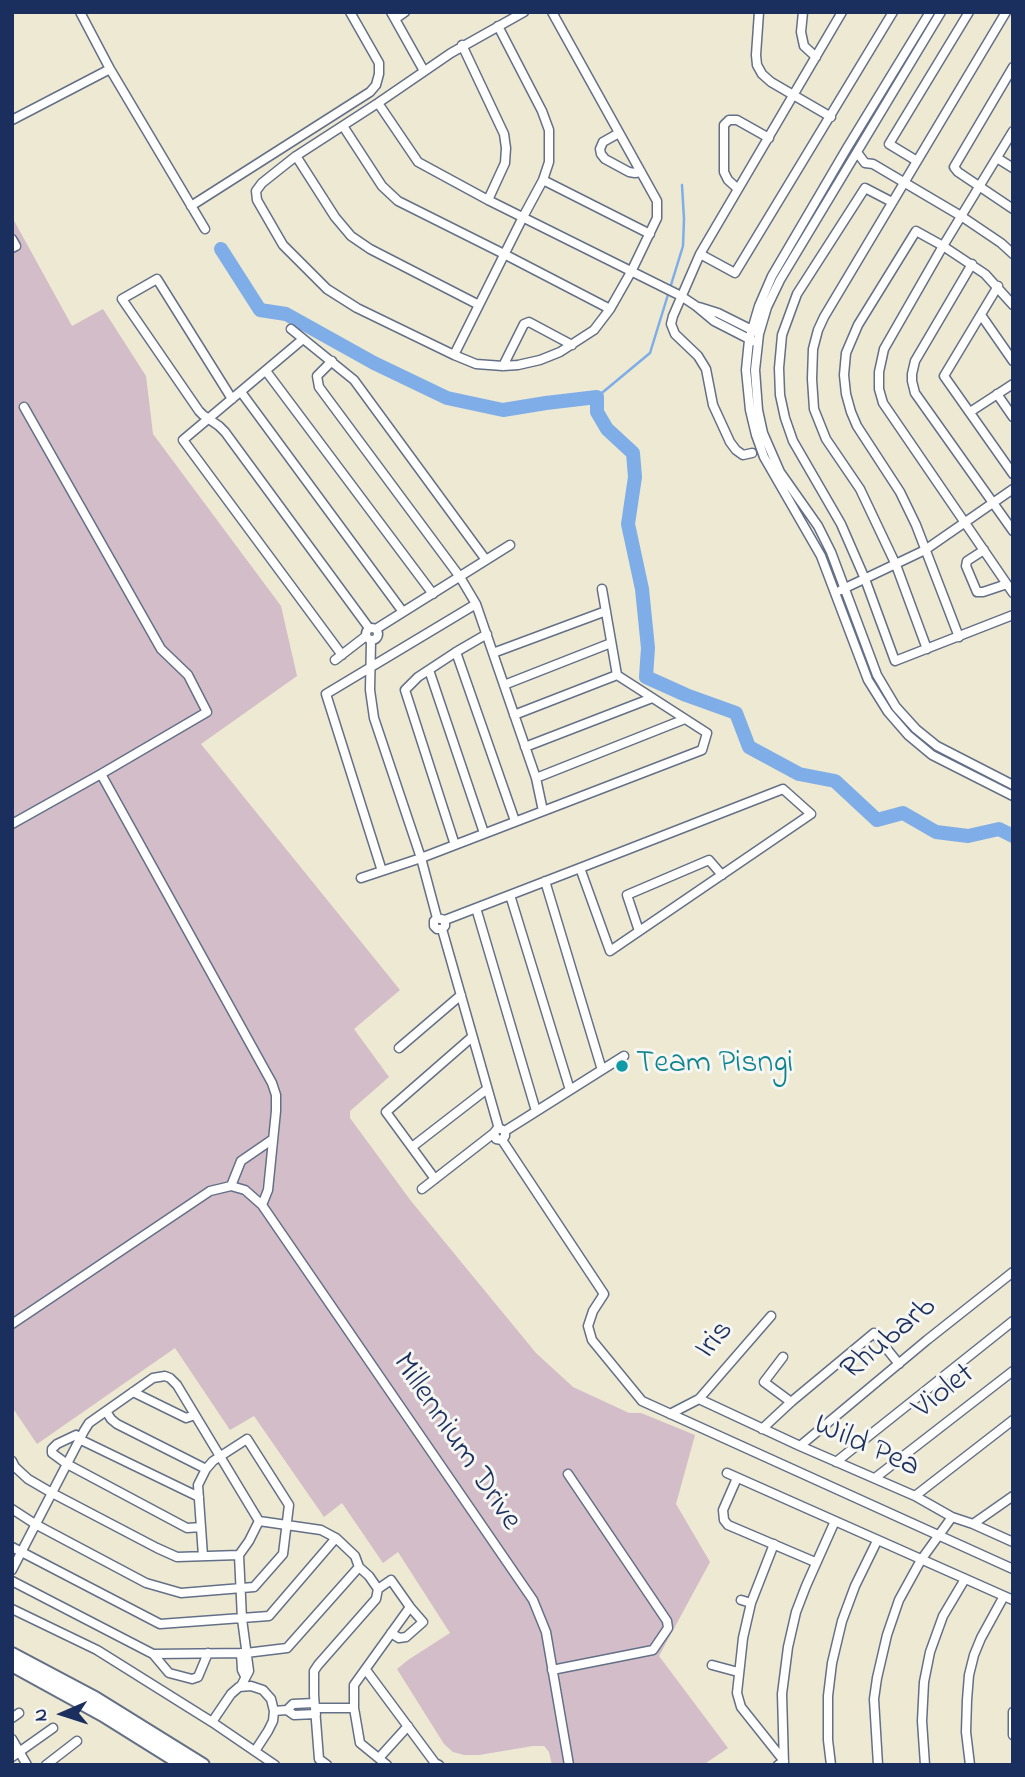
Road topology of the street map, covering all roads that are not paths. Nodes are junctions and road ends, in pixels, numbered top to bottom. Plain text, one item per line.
1 (80, 12) edge
2 (350, 12) edge
3 (405, 12) edge
4 (524, 12) edge
5 (552, 12) edge
6 (759, 12) edge
7 (803, 12) edge
8 (842, 12) edge
9 (893, 12) edge
10 (930, 12) edge
11 (941, 12) edge
12 (969, 12) edge
13 (1006, 12) edge
14 (393, 16) edge
15 (498, 26) junction
16 (462, 46) junction
17 (816, 57) junction
18 (1013, 67) edge
19 (110, 69) junction
20 (424, 71) junction
21 (794, 96) junction
22 (378, 103) junction
23 (831, 117) junction
24 (12, 120) edge
25 (343, 126) junction
26 (1013, 131) edge
27 (619, 133) junction
28 (769, 138) junction
29 (847, 148) junction
30 (858, 154) junction
31 (296, 156) junction
32 (997, 158) junction
33 (916, 161) junction
34 (1013, 168) edge
35 (641, 172) junction
36 (544, 180) junction
37 (904, 182) junction
38 (980, 186) junction
39 (738, 189) junction
40 (488, 200) junction
41 (892, 202) junction
42 (191, 206) junction
43 (1013, 209) edge
44 (961, 216) junction
45 (523, 217) junction
46 (205, 229) dead end
47 (650, 234) junction
48 (12, 239) edge
49 (943, 246) junction
50 (12, 248) edge
51 (504, 254) junction
52 (700, 254) junction
53 (1013, 254) edge
54 (972, 264) junction
55 (631, 272) junction
56 (998, 286) junction
57 (681, 296) junction
58 (479, 305) junction
59 (1013, 305) edge
60 (610, 309) junction
61 (981, 314) junction
62 (724, 322) junction
63 (292, 329) dead end
64 (755, 332) junction
65 (303, 339) junction
66 (753, 342) junction
67 (572, 345) junction
68 (454, 355) junction
69 (332, 361) junction
70 (1013, 361) edge
71 (503, 366) junction
72 (266, 371) junction
73 (1013, 384) edge
74 (241, 392) junction
75 (997, 394) junction
76 (232, 399) junction
77 (24, 407) dead end
78 (970, 412) junction
79 (1013, 417) edge
80 (209, 419) junction
81 (752, 453) dead end
82 (1013, 474) edge
83 (1013, 489) edge
84 (994, 502) junction
85 (965, 522) junction
86 (1013, 531) edge
87 (510, 545) dead end
88 (925, 550) junction
89 (984, 550) junction
90 (486, 560) junction
91 (895, 565) junction
92 (460, 577) junction
93 (865, 579) junction
94 (1007, 584) junction
95 (845, 588) junction
96 (602, 589) dead end
97 (836, 592) junction
98 (1013, 593) edge
99 (433, 594) junction
100 (476, 604) junction
101 (606, 611) junction
102 (403, 612) junction
103 (1013, 615) edge
104 (371, 633) junction
105 (487, 634) junction
106 (959, 637) junction
107 (611, 643) junction
108 (927, 649) junction
109 (456, 652) junction
110 (493, 653) junction
111 (370, 667) junction
112 (429, 670) junction
113 (617, 675) junction
114 (504, 685) junction
115 (652, 698) junction
116 (514, 715) junction
117 (685, 719) junction
118 (525, 747) junction
119 (102, 774) junction
120 (536, 778) junction
121 (1013, 785) edge
122 (1013, 796) edge
123 (543, 811) junction
124 (515, 821) junction
125 (12, 824) edge
126 (484, 833) junction
127 (455, 845) junction
128 (421, 858) junction
129 (580, 868) junction
130 (382, 871) junction
131 (722, 875) junction
132 (361, 878) dead end
133 (545, 881) junction
134 (510, 895) junction
135 (476, 908) junction
136 (441, 922) junction
137 (639, 931) junction
138 (461, 995) junction
139 (472, 1037) junction
140 (399, 1048) dead end
141 (624, 1056) dead end
142 (602, 1070) junction
143 (487, 1089) junction
144 (570, 1090) junction
145 (536, 1111) junction
146 (500, 1133) junction
147 (273, 1139) junction
148 (412, 1146) junction
149 (435, 1179) junction
150 (231, 1186) junction
151 (422, 1189) dead end
152 (262, 1205) junction
153 (1013, 1272) edge
154 (771, 1316) dead end
155 (1013, 1321) edge
156 (12, 1324) edge
157 (783, 1357) dead end
158 (899, 1364) junction
159 (1013, 1371) edge
160 (133, 1392) junction
161 (699, 1399) junction
162 (791, 1402) junction
163 (106, 1411) junction
164 (670, 1414) junction
165 (195, 1415) junction
166 (1013, 1420) edge
167 (762, 1429) junction
168 (79, 1439) junction
169 (800, 1446) junction
170 (220, 1455) junction
171 (12, 1461) edge
172 (836, 1462) junction
173 (67, 1464) junction
174 (206, 1469) junction
175 (727, 1473) dead end
176 (568, 1474) dead end
177 (737, 1478) junction
178 (875, 1478) junction
179 (52, 1493) junction
180 (915, 1496) junction
181 (1013, 1496) edge
182 (199, 1497) junction
183 (12, 1509) edge
184 (952, 1517) junction
185 (259, 1521) junction
186 (835, 1521) junction
187 (35, 1524) junction
188 (288, 1524) junction
189 (973, 1524) junction
190 (201, 1528) junction
191 (938, 1535) junction
192 (336, 1538) junction
193 (877, 1541) junction
194 (1013, 1542) edge
195 (774, 1544) junction
196 (12, 1547) edge
197 (22, 1551) junction
198 (239, 1555) junction
199 (203, 1556) junction
200 (921, 1560) junction
201 (815, 1562) junction
202 (359, 1567) junction
203 (1013, 1569) edge
204 (12, 1570) edge
205 (965, 1579) junction
206 (12, 1581) edge
207 (240, 1588) junction
208 (377, 1589) junction
209 (1009, 1598) edge
210 (741, 1601) dead end
211 (751, 1604) junction
212 (410, 1607) junction
213 (12, 1609) edge
214 (242, 1619) junction
215 (391, 1633) junction
216 (208, 1653) junction
217 (244, 1653) junction
218 (12, 1654) edge
219 (153, 1654) junction
220 (12, 1665) edge
221 (712, 1665) dead end
222 (366, 1670) junction
223 (552, 1670) junction
224 (738, 1672) junction
225 (241, 1686) junction
226 (315, 1708) junction
227 (355, 1708) junction
228 (274, 1711) junction
229 (1013, 1712) edge
230 (212, 1723) junction
231 (408, 1726) junction
232 (53, 1728) dead end
233 (1013, 1735) edge
234 (12, 1739) edge
235 (77, 1741) dead end
236 (255, 1751) junction
237 (16, 1755) edge
238 (379, 1758) junction
239 (782, 1763) edge
240 (27, 1765) edge
241 (46, 1765) edge
242 (183, 1765) edge
243 (204, 1765) edge
244 (275, 1765) edge
245 (327, 1765) edge
246 (387, 1765) edge
247 (439, 1765) edge
248 (569, 1765) edge
249 (831, 1765) edge
250 (878, 1765) edge
251 (925, 1765) edge
252 (970, 1765) edge

1 - 19 street
2 - 42 street
3 - 14 street
4 - 15 street
5 - 27 street
6 - 21 street
7 - 17 street
8 - 17 street
9 - 23 street
10 - 29 street
11 - 30 street
12 - 33 street
13 - 33 street
14 - 20 street
15 - 16 street
15 - 36 street
16 - 20 street
16 - 40 street
17 - 21 street
18 - 38 street
19 - 24 street
19 - 42 street
20 - 22 street
21 - 23 street
21 - 28 street
22 - 25 street
22 - 40 street
23 - 52 street
25 - 31 street
25 - 51 street
26 - 32 street
27 - 35 street
27 - 35 street
28 - 39 street
28 - 39 street
29 - 30 street
29 - 64 street
30 - 37 street
30 - 64 street
31 - 58 street
31 - 68 street
32 - 34 street
32 - 38 street
33 - 37 street
35 - 47 street
36 - 45 street
36 - 47 street
37 - 41 street
37 - 44 street
38 - 43 street
38 - 44 street
39 - 52 street
40 - 45 street
41 - 91 street
41 - 93 street
42 - 46 street
44 - 49 street
44 - 53 street
45 - 51 street
45 - 55 street
47 - 55 street
48 - 50 street
49 - 54 street
49 - 85 street
49 - 88 street
51 - 58 street
51 - 60 street
52 - 57 street
54 - 56 street
54 - 84 street
55 - 57 street
55 - 60 street
56 - 59 street
56 - 61 street
57 - 62 street
57 - 81 street
58 - 68 street
60 - 67 street
61 - 70 street
61 - 78 street
62 - 64 street
62 - 66 street
63 - 65 street
64 - 66 street
65 - 69 street
65 - 72 street
66 - 95 street
66 - 97 street
67 - 71 street
67 - 71 street
68 - 71 street
69 - 90 street
69 - 92 street
72 - 74 street
72 - 99 street
73 - 75 street
74 - 76 street
74 - 102 street
75 - 78 street
75 - 79 street
76 - 80 street
76 - 80 street
77 - 119 street
78 - 82 street
80 - 104 street
80 - 104 street
83 - 84 street
84 - 85 street
84 - 86 street
85 - 88 street
85 - 89 street
87 - 90 street
88 - 91 street
88 - 106 street
89 - 94 street
89 - 94 street
90 - 92 street
91 - 93 street
91 - 108 street
92 - 99 street
92 - 100 street
93 - 95 street
93 - 108 street
94 - 98 street
95 - 97 street
95 - 121 street
96 - 101 street
97 - 122 street
99 - 102 street
100 - 105 street
100 - 111 street
101 - 107 street
101 - 110 street
102 - 104 street
103 - 106 street
104 - 111 street
105 - 109 street
105 - 110 street
106 - 108 street
107 - 113 street
107 - 114 street
109 - 112 street
109 - 124 street
110 - 114 street
111 - 128 street
111 - 130 street
112 - 126 street
112 - 127 street
113 - 115 street
113 - 116 street
114 - 116 street
115 - 117 street
115 - 118 street
116 - 118 street
117 - 120 street
117 - 123 street
118 - 120 street
119 - 125 street
119 - 147 street
120 - 123 street
123 - 124 street
124 - 126 street
126 - 127 street
127 - 128 street
128 - 130 street
128 - 136 street
129 - 131 street
129 - 133 street
129 - 137 street
130 - 132 street
131 - 137 street
131 - 137 street
133 - 134 street
133 - 142 street
134 - 135 street
134 - 144 street
135 - 136 street
135 - 145 street
136 - 138 street
138 - 139 street
138 - 140 street
139 - 143 street
139 - 148 street
141 - 142 street
142 - 144 street
143 - 146 street
143 - 148 street
144 - 145 street
145 - 146 street
146 - 149 street
146 - 164 street
147 - 150 street
147 - 152 street
148 - 149 street
149 - 151 street
150 - 152 street, Millennium Drive
150 - 156 street
152 - 223 street, Millennium Drive
153 - 158 street, Rhubarb
154 - 161 street, Iris
155 - 172 street
157 - 162 street
158 - 162 street
158 - 169 street, Rhubarb
159 - 178 street, Violet
160 - 163 street
160 - 165 street
160 - 165 street
161 - 164 street
161 - 167 street, Wild Pea
162 - 167 street
163 - 168 street
163 - 174 street
164 - 191 street
165 - 170 street
166 - 180 street
167 - 169 street, Wild Pea
168 - 173 street
168 - 173 street
168 - 182 street
169 - 172 street, Wild Pea
170 - 174 street
170 - 185 street
170 - 188 street
171 - 179 street
172 - 178 street, Wild Pea
173 - 179 street
173 - 190 street
174 - 182 street
175 - 177 street
176 - 223 street
177 - 186 street
177 - 195 street
178 - 180 street, Wild Pea
179 - 187 street
179 - 199 street
180 - 184 street, Wild Pea
181 - 189 street
182 - 190 street
183 - 187 street
184 - 189 street, Wild Pea
184 - 191 street
185 - 188 street
185 - 198 street
186 - 193 street
186 - 201 street
187 - 197 street
187 - 207 street
188 - 192 street
188 - 207 street
189 - 194 street, Wild Pea
190 - 199 street
191 - 200 street
191 - 203 street
192 - 202 street
192 - 214 street
193 - 200 street
193 - 249 street
195 - 201 street
195 - 211 street
196 - 197 street
197 - 204 street
197 - 214 street
198 - 199 street
198 - 207 street
200 - 205 street
200 - 250 street
201 - 239 street
202 - 208 street
202 - 217 street
205 - 209 street
205 - 251 street
206 - 219 street
207 - 214 street
208 - 212 street
208 - 226 street
209 - 252 street
210 - 211 street
211 - 224 street
212 - 215 street
212 - 215 street
213 - 230 street
214 - 217 street
215 - 222 street
216 - 217 street
216 - 219 street
216 - 219 street
217 - 225 street
218 - 243 highway
220 - 242 highway
221 - 224 street
222 - 227 street
222 - 231 street
223 - 248 street, Millennium Drive
224 - 239 street
225 - 228 street
225 - 230 street
226 - 227 street
226 - 228 street
226 - 245 street
227 - 238 street
228 - 236 street
229 - 233 street
230 - 236 street
231 - 238 street
231 - 247 street
232 - 237 street
234 - 237 street
235 - 241 street
236 - 244 street
237 - 240 street
238 - 246 street

